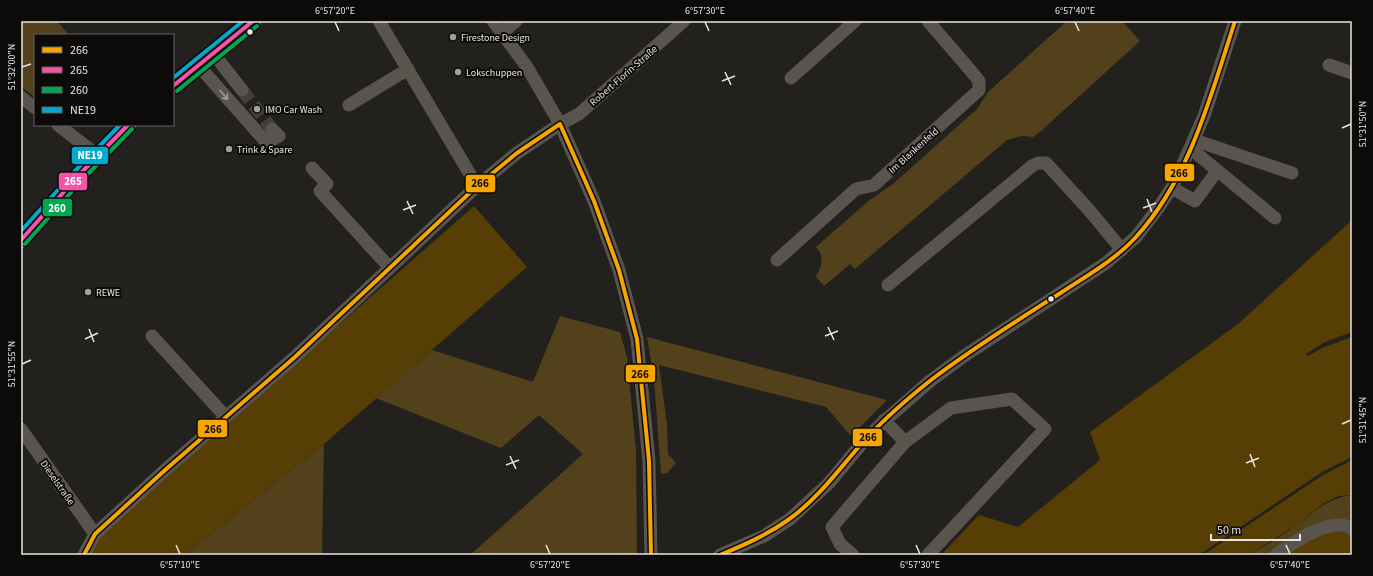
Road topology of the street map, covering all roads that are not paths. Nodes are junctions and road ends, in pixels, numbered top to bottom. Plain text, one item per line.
1 (253, 21) edge
2 (379, 21) edge
3 (493, 21) edge
4 (516, 21) edge
5 (684, 21) edge
6 (855, 21) edge
7 (928, 21) edge
8 (1235, 21) edge
9 (502, 33) junction
10 (213, 53) junction
11 (198, 65) junction
12 (1329, 65) dead end
13 (408, 69) junction
14 (1352, 73) edge
15 (790, 78) dead end
16 (174, 85) edge
17 (242, 90) tunnel mouth
18 (21, 97) edge
19 (349, 105) dead end
20 (34, 107) edge
21 (560, 124) junction
22 (59, 126) edge
23 (127, 126) edge
24 (272, 129) dead end
25 (1192, 144) junction
26 (97, 155) junction
27 (312, 168) dead end
28 (1217, 170) junction
29 (1292, 173) dead end
30 (477, 186) junction
31 (1172, 188) junction
32 (1274, 218) dead end
33 (21, 240) edge
34 (1122, 250) junction
35 (777, 260) dead end
36 (390, 268) junction
37 (888, 285) dead end
38 (152, 336) dead end
39 (225, 416) junction
40 (884, 420) junction
41 (21, 429) edge
42 (905, 442) junction
43 (1352, 529) edge
44 (95, 534) junction
45 (84, 555) edge
46 (651, 555) edge
47 (720, 555) edge
48 (853, 555) edge
49 (928, 555) edge
50 (1276, 555) edge

1 - 10 main road
2 - 13 street
3 - 9 street
4 - 9 street
5 - 21 street, Robert-Florin-Straße
6 - 15 street
7 - 35 street, Im Blankenfeld
8 - 25 street
9 - 21 street
10 - 11 main road
10 - 17 street
11 - 16 main road
11 -> 24 street
12 - 14 street
13 - 19 street
13 - 30 street
18 - 20 street
21 - 30 street, Robert-Florin-Straße
21 - 46 street
22 - 26 street
23 - 26 main road
25 - 28 street
25 - 29 street
25 - 31 street
26 - 33 main road
27 - 36 street
28 - 31 street
28 - 32 street
30 - 36 street, Robert-Florin-Straße
31 - 34 street
34 - 37 street
34 - 40 street
36 - 39 street, Robert-Florin-Straße
38 - 39 street
39 - 44 street, Robert-Florin-Straße
40 - 42 street
40 - 47 street
41 - 44 street, Dieselstraße
42 - 48 street
42 - 49 street
43 - 50 street
44 - 45 street

